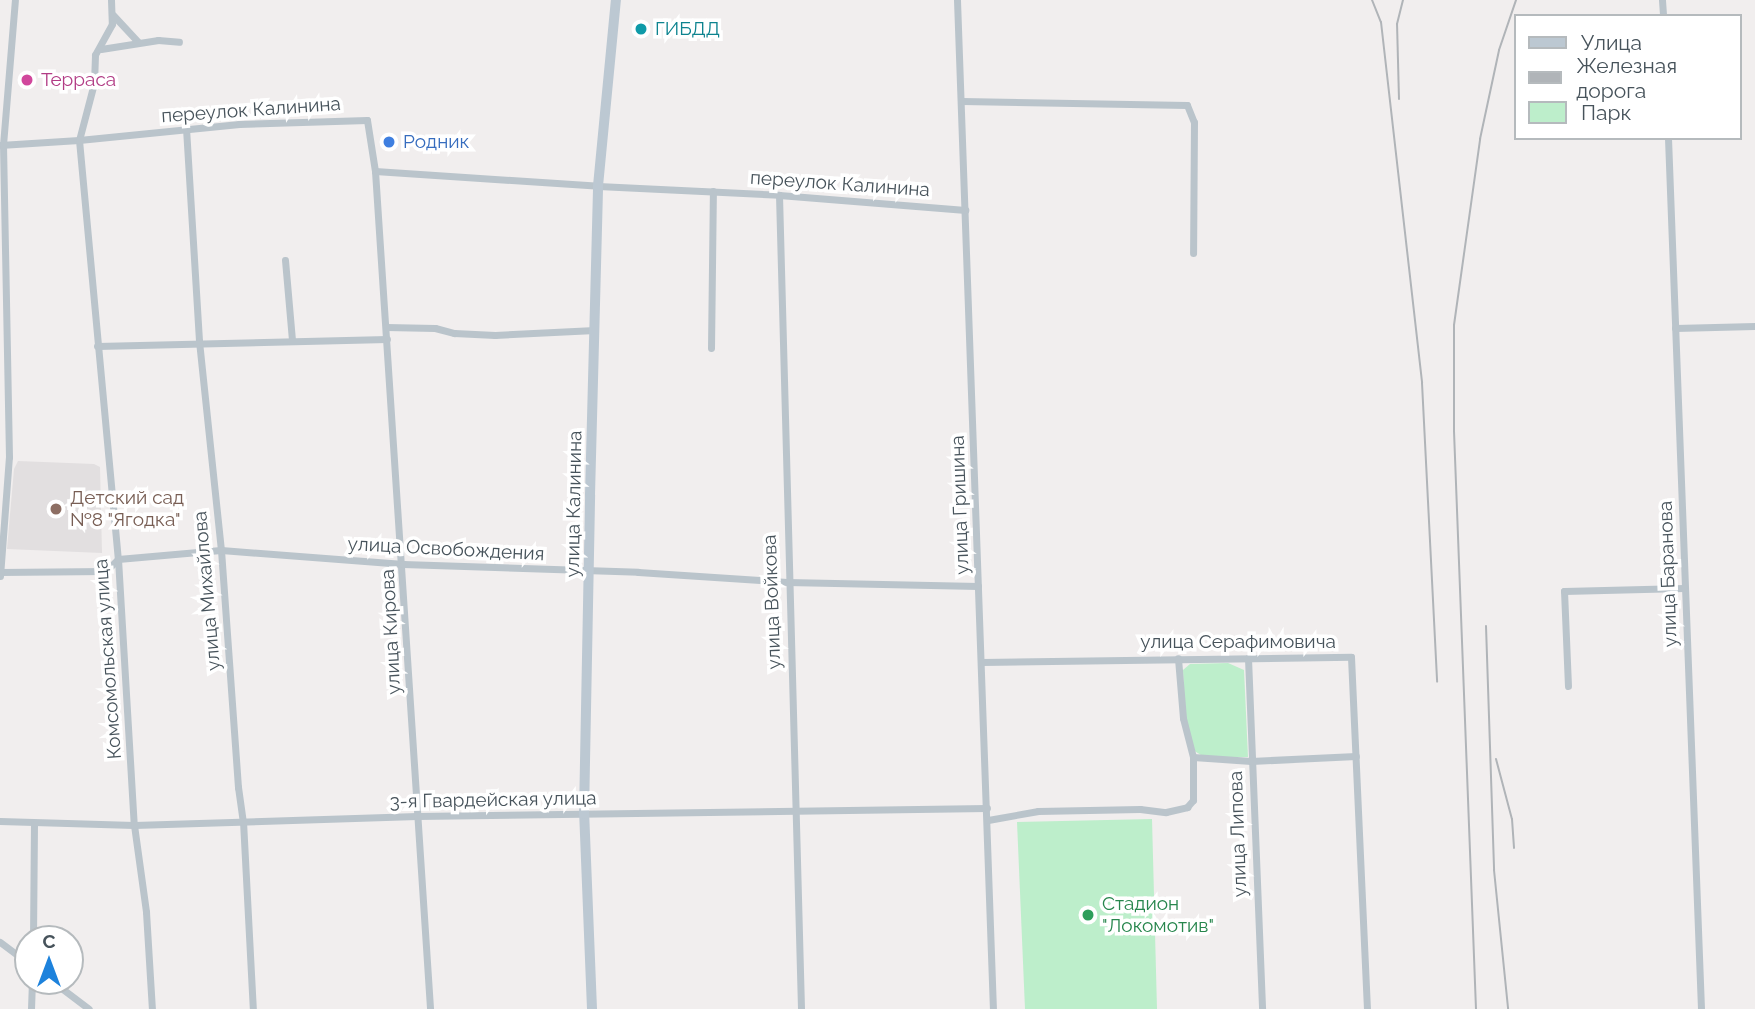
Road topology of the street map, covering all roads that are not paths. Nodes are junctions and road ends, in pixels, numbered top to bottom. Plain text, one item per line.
1 (15, 0) edge
2 (111, 0) edge
3 (616, 0) edge
4 (957, 0) edge
5 (113, 15) junction
6 (138, 42) junction
7 (179, 42) dead end
8 (98, 50) junction
9 (962, 101) junction
10 (186, 128) junction
11 (79, 140) junction
12 (1668, 140) edge
13 (1, 145) edge
14 (375, 170) junction
15 (598, 186) junction
16 (713, 191) junction
17 (779, 195) junction
18 (965, 210) junction
19 (1193, 253) dead end
20 (285, 260) dead end
21 (1755, 326) edge
22 (386, 327) junction
23 (1675, 328) junction
24 (595, 330) junction
25 (387, 339) junction
26 (292, 340) junction
27 (199, 341) junction
28 (97, 346) junction
29 (711, 348) dead end
30 (221, 550) junction
31 (118, 559) junction
32 (402, 564) junction
33 (590, 572) junction
34 (0, 574) edge
35 (787, 582) junction
36 (978, 586) junction
37 (1684, 588) junction
38 (1178, 658) junction
39 (1248, 658) junction
40 (982, 662) junction
41 (1568, 686) dead end
42 (1356, 756) junction
43 (1192, 757) junction
44 (1251, 761) junction
45 (987, 808) junction
46 (794, 811) junction
47 (584, 814) junction
48 (417, 816) junction
49 (988, 820) junction
50 (0, 821) edge
51 (243, 821) junction
52 (34, 824) junction
53 (134, 825) junction
54 (33, 925) edge
55 (70, 995) edge
56 (89, 1009) edge
57 (152, 1009) edge
58 (253, 1009) edge
59 (430, 1009) edge
60 (592, 1009) edge
61 (801, 1009) edge
62 (993, 1009) edge
63 (1262, 1009) edge
64 (1367, 1009) edge
65 (1700, 1009) edge

1 - 13 street
2 - 5 street
3 - 15 street, улица Калинина
4 - 9 street, улица Гришина
5 - 6 street
5 - 8 street, Комсомольская улица
6 - 7 street
6 - 8 street
8 - 11 street, Комсомольская улица
9 - 18 street, улица Гришина
9 - 19 street
10 - 11 street, переулок Калинина
10 - 14 street, переулок Калинина
10 - 27 street, улица Михайлова
11 - 13 street, переулок Калинина
11 - 28 street, Комсомольская улица
12 - 23 street, улица Баранова
13 - 34 street
14 - 15 street, переулок Калинина
14 - 22 street, улица Кирова
15 - 16 street, переулок Калинина
15 - 24 street, улица Калинина
16 - 17 street, переулок Калинина
16 - 29 street
17 - 18 street, переулок Калинина
17 - 35 street, улица Войкова
18 - 36 street, улица Гришина
20 - 26 street
21 - 23 street
22 - 24 street
22 - 25 street, улица Кирова
23 - 37 street, улица Баранова
24 - 33 street, улица Калинина
25 - 26 street
25 - 32 street, улица Кирова
26 - 27 street
27 - 28 street
27 - 30 street, улица Михайлова
28 - 31 street, Комсомольская улица
30 - 31 street, улица Освобождения
30 - 32 street, улица Освобождения
30 - 51 street, улица Михайлова
31 - 34 street, улица Освобождения
31 - 53 street, Комсомольская улица
32 - 33 street, улица Освобождения
32 - 48 street, улица Кирова
33 - 35 street, улица Освобождения
33 - 47 street, улица Калинина
35 - 36 street, улица Освобождения
35 - 46 street, улица Войкова
36 - 40 street, улица Гришина
37 - 41 street
37 - 65 street, улица Баранова
38 - 39 street, улица Серафимовича
38 - 40 street, улица Серафимовича
38 - 43 street
39 - 42 street, улица Серафимовича
39 - 44 street, улица Липова
40 - 45 street, улица Гришина
42 - 44 street
42 - 64 street, улица Серафимовича
43 - 44 street
43 - 49 street
44 - 63 street, улица Липова
45 - 46 street, 3-я Гвардейская улица
45 - 49 street, улица Гришина
46 - 47 street, 3-я Гвардейская улица
46 - 61 street, улица Войкова
47 - 48 street, 3-я Гвардейская улица
47 - 60 street, улица Калинина
48 - 51 street, 3-я Гвардейская улица
48 - 59 street, улица Кирова
49 - 62 street, улица Гришина
50 - 52 street, 3-я Гвардейская улица
51 - 53 street, 3-я Гвардейская улица
51 - 58 street, улица Михайлова
52 - 53 street, 3-я Гвардейская улица
52 - 54 street
53 - 57 street, Комсомольская улица
55 - 56 street

